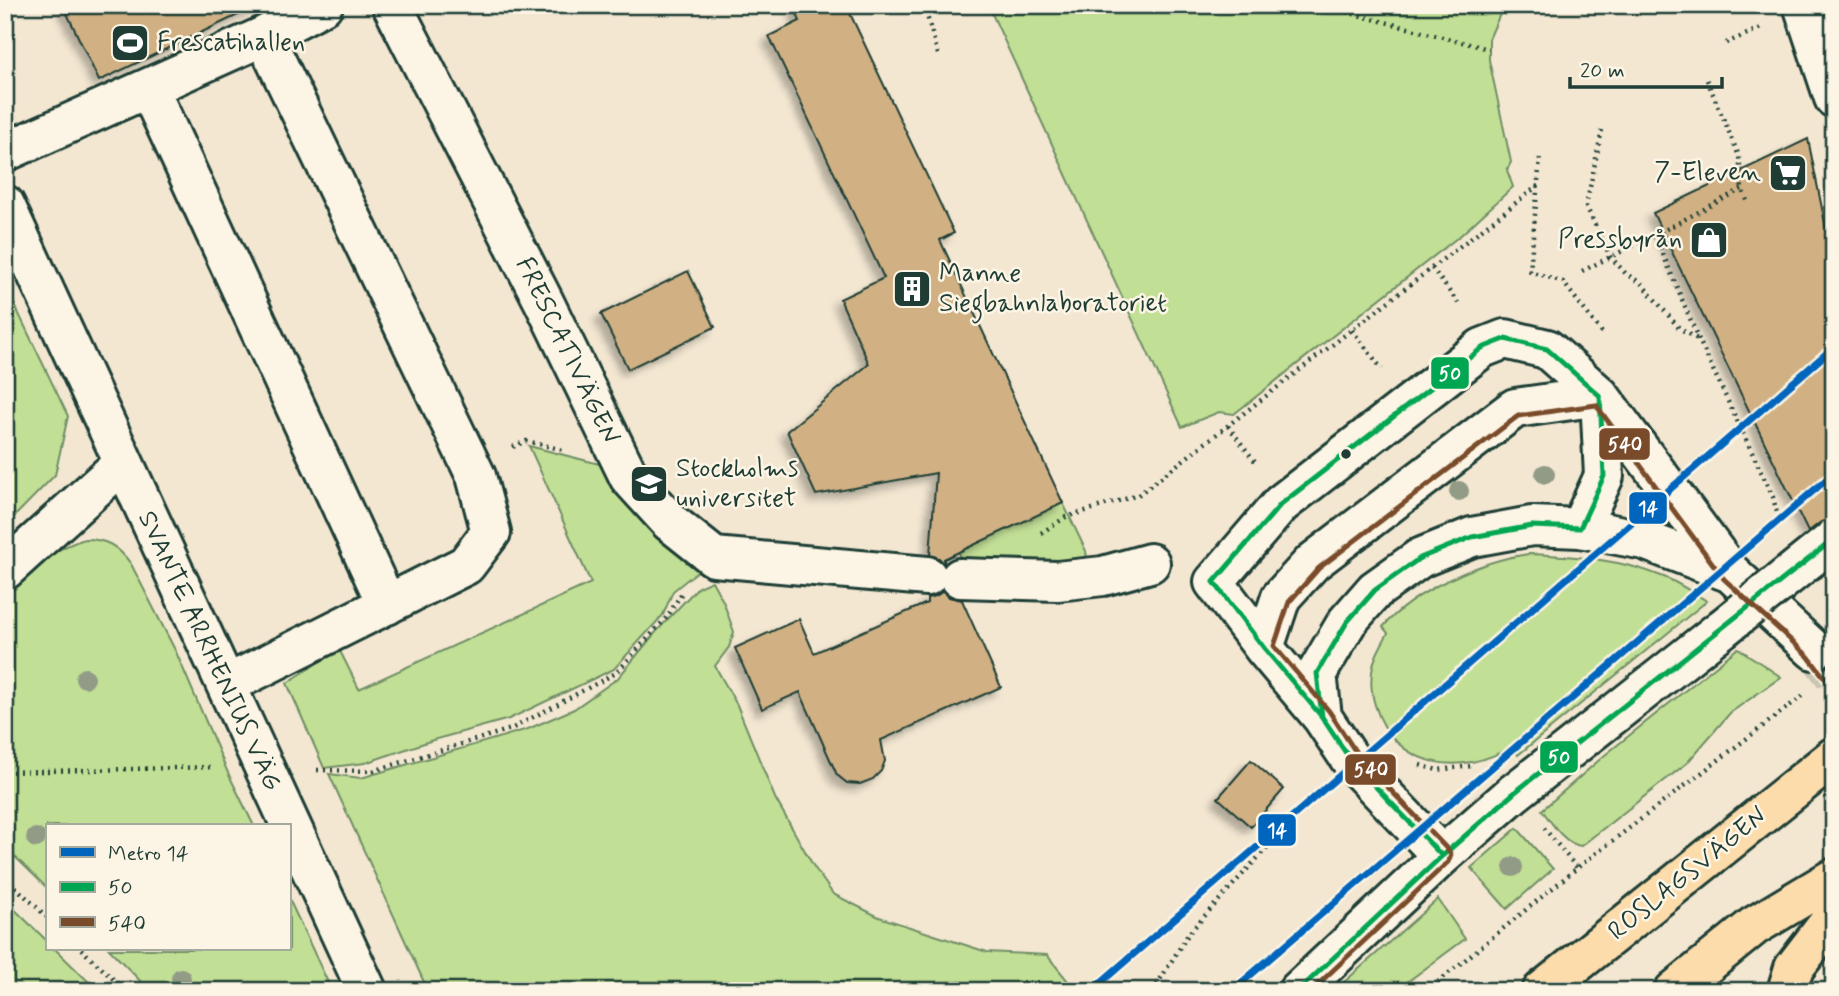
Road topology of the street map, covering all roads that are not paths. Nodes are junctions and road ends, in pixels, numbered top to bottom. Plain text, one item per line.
1 (323, 5) edge
2 (393, 5) edge
3 (1803, 5) edge
4 (264, 36) junction
5 (149, 89) junction
6 (1834, 99) edge
7 (5, 152) edge
8 (5, 205) edge
9 (1600, 396) junction
10 (122, 463) junction
11 (1580, 528) junction
12 (1834, 539) edge
13 (1150, 564) dead end
14 (5, 570) edge
15 (1731, 573) junction
16 (387, 605) junction
17 (1264, 648) junction
18 (1814, 650) tunnel mouth
19 (226, 685) junction
20 (1322, 717) junction
21 (1834, 757) edge
22 (289, 824) edge
23 (290, 826) edge
24 (1442, 856) junction
25 (1834, 878) edge
26 (1834, 916) edge
27 (1782, 983) edge
28 (367, 991) edge
29 (1298, 991) edge
30 (1542, 991) edge
31 (1674, 991) edge

1 - 4 street
2 - 13 street, FRESCATIVÄGEN
3 - 6 street
4 - 5 street
4 - 16 street
5 - 7 street
5 - 16 street
8 - 10 street, SVANTE ARRHENIUS VÄG
9 - 11 street
9 - 15 street
9 - 17 street
9 - 17 street
10 - 14 street
10 - 19 street, SVANTE ARRHENIUS VÄG
11 - 15 street
11 - 20 street
12 - 24 street, bridge
15 - 18 street
16 - 19 street
17 - 20 street
19 - 22 street, SVANTE ARRHENIUS VÄG
20 - 24 street
21 - 30 main road, ROSLAGSVÄGEN
23 - 28 street, SVANTE ARRHENIUS VÄG
24 - 29 street
25 - 31 main road
26 - 27 main road

